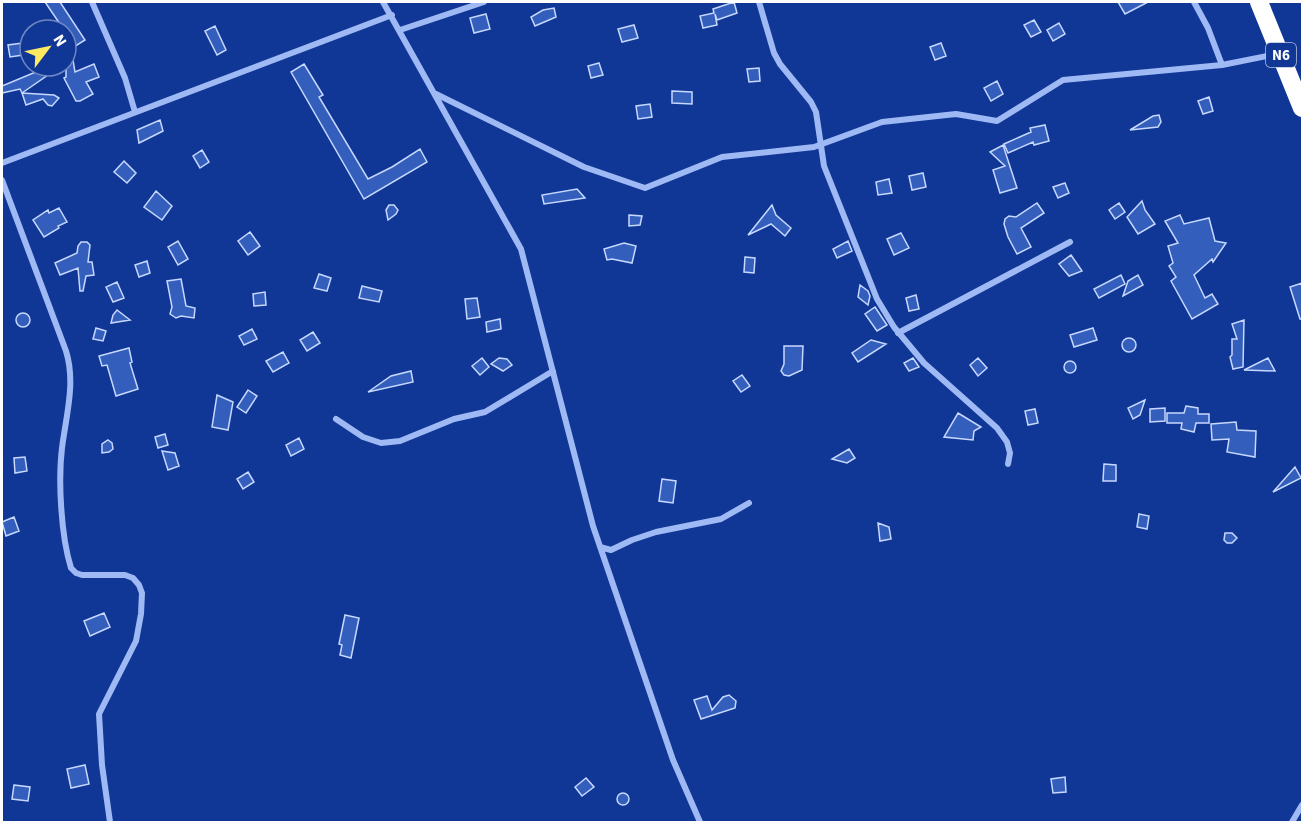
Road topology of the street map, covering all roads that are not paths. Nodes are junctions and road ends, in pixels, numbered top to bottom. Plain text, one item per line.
1 (92, 2) edge
2 (383, 2) edge
3 (484, 2) edge
4 (759, 2) edge
5 (1194, 2) edge
6 (1259, 2) edge
7 (469, 4) edge
8 (392, 15) junction
9 (400, 30) junction
10 (1281, 54) junction
11 (1222, 65) junction
12 (436, 94) junction
13 (1302, 108) edge
14 (135, 112) junction
15 (820, 145) junction
16 (2, 163) edge
17 (2, 180) edge
18 (1070, 242) dead end
19 (898, 333) junction
20 (553, 371) junction
21 (336, 419) dead end
22 (1008, 464) dead end
23 (749, 503) dead end
24 (600, 547) junction
25 (1302, 805) edge
26 (110, 822) edge
27 (700, 822) edge
28 (1292, 822) edge

1 - 14 street
2 - 8 street
3 - 7 street
4 - 15 street
5 - 11 street
6 - 10 highway, N6
7 - 9 street
8 - 9 street
8 - 14 street
9 - 12 street
10 - 11 street
10 - 13 highway, N6
11 - 15 street
12 - 15 street
12 - 20 street
14 - 16 street
15 - 19 street
17 - 26 street
18 - 19 street
19 - 22 street
20 - 21 street
20 - 24 street
23 - 24 street
24 - 27 street
25 - 28 street

